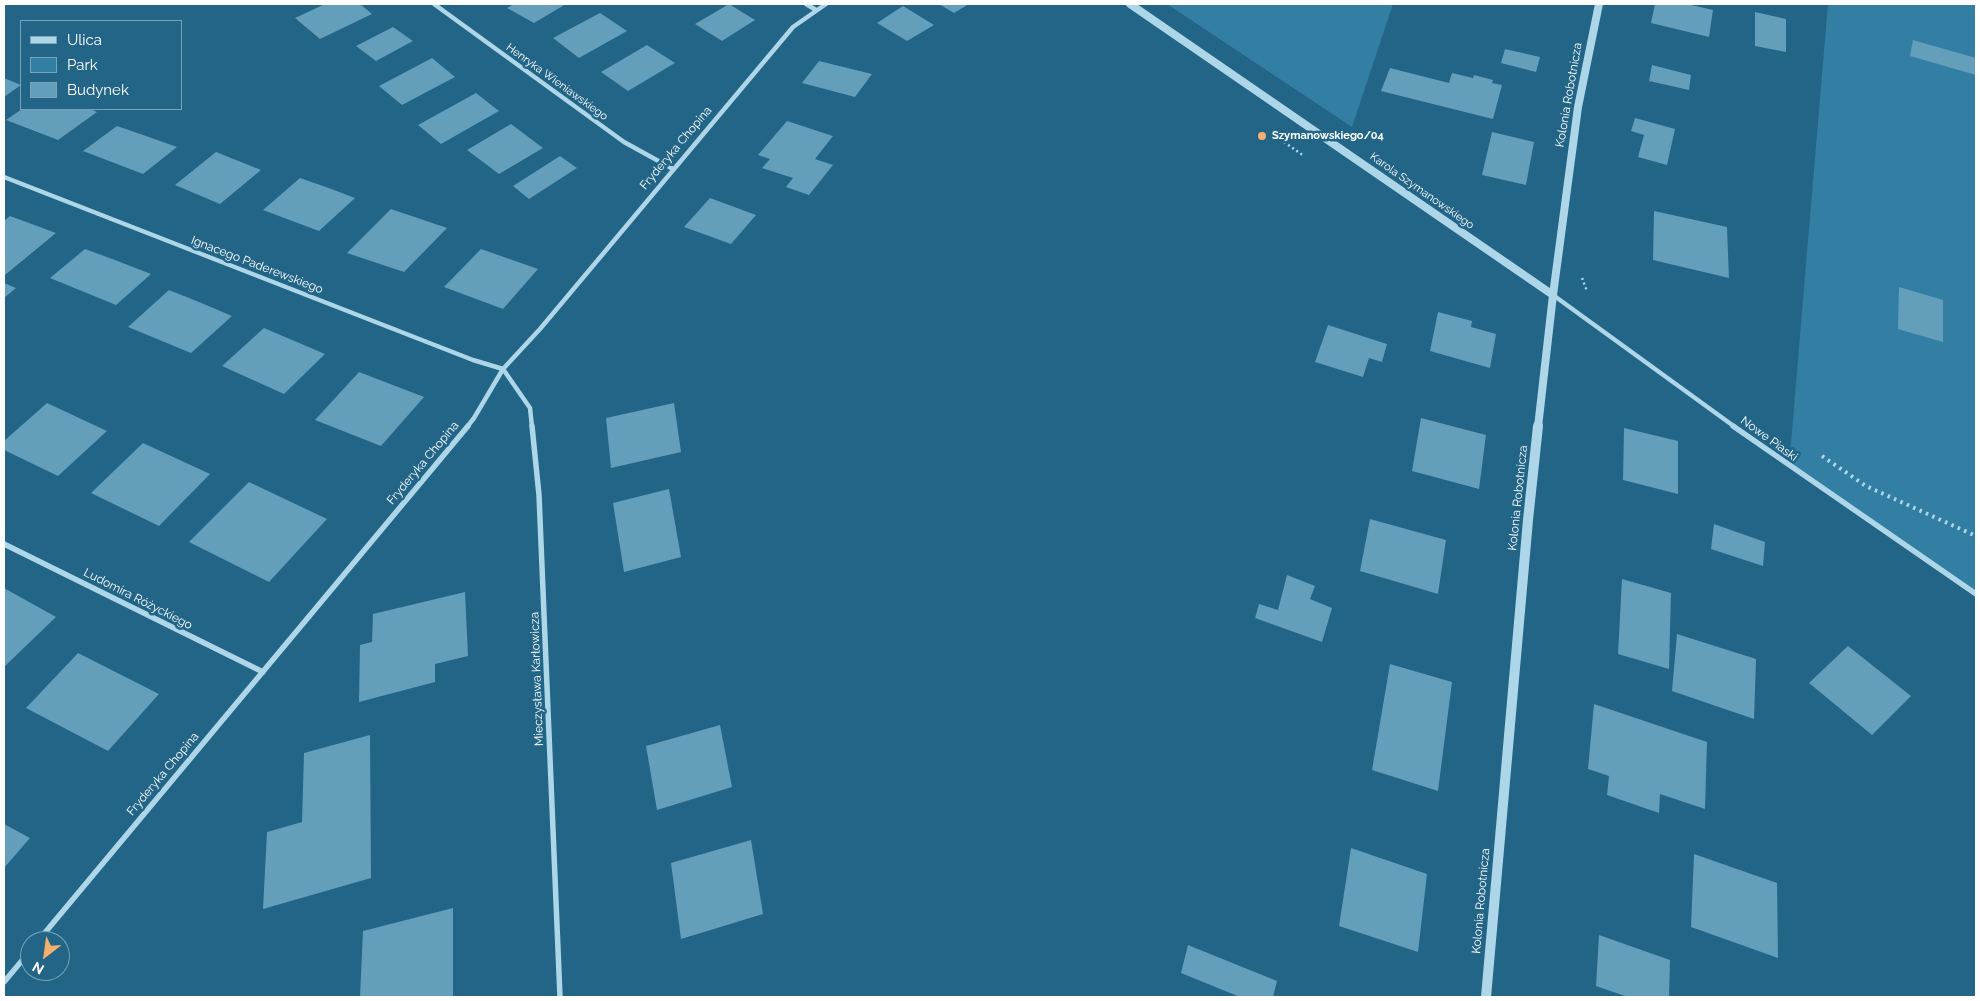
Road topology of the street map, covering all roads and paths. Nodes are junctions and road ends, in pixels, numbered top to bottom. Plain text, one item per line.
1 (434, 4) edge
2 (806, 4) edge
3 (826, 4) edge
4 (1130, 4) edge
5 (1599, 4) edge
6 (816, 10) junction
7 (673, 169) junction
8 (4, 177) edge
9 (1582, 273) dead end
10 (1588, 294) dead end
11 (1553, 295) junction
12 (504, 369) junction
13 (1817, 453) dead end
14 (1976, 536) edge
15 (4, 544) edge
16 (1976, 594) edge
17 (263, 672) junction
18 (46, 931) edge
19 (20, 963) edge
20 (4, 982) edge
21 (560, 997) edge
22 (1486, 997) edge

1 - 7 street, Henryka Wieniawskiego
2 - 6 street
3 - 6 street, Fryderyka Chopina
4 - 11 street, Karola Szymanowskiego
5 - 11 street, Kolonia Robotnicza
6 - 7 street, Fryderyka Chopina
7 - 12 street, Fryderyka Chopina
8 - 12 street, Ignacego Paderewskiego
9 - 10 path
11 - 16 street, Nowe Piaski
11 - 22 street, Kolonia Robotnicza
12 - 17 street, Fryderyka Chopina
12 - 21 street, Mieczysława Karłowicza
13 - 14 path
15 - 17 street, Ludomira Różyckiego
17 - 18 street, Fryderyka Chopina
19 - 20 street

